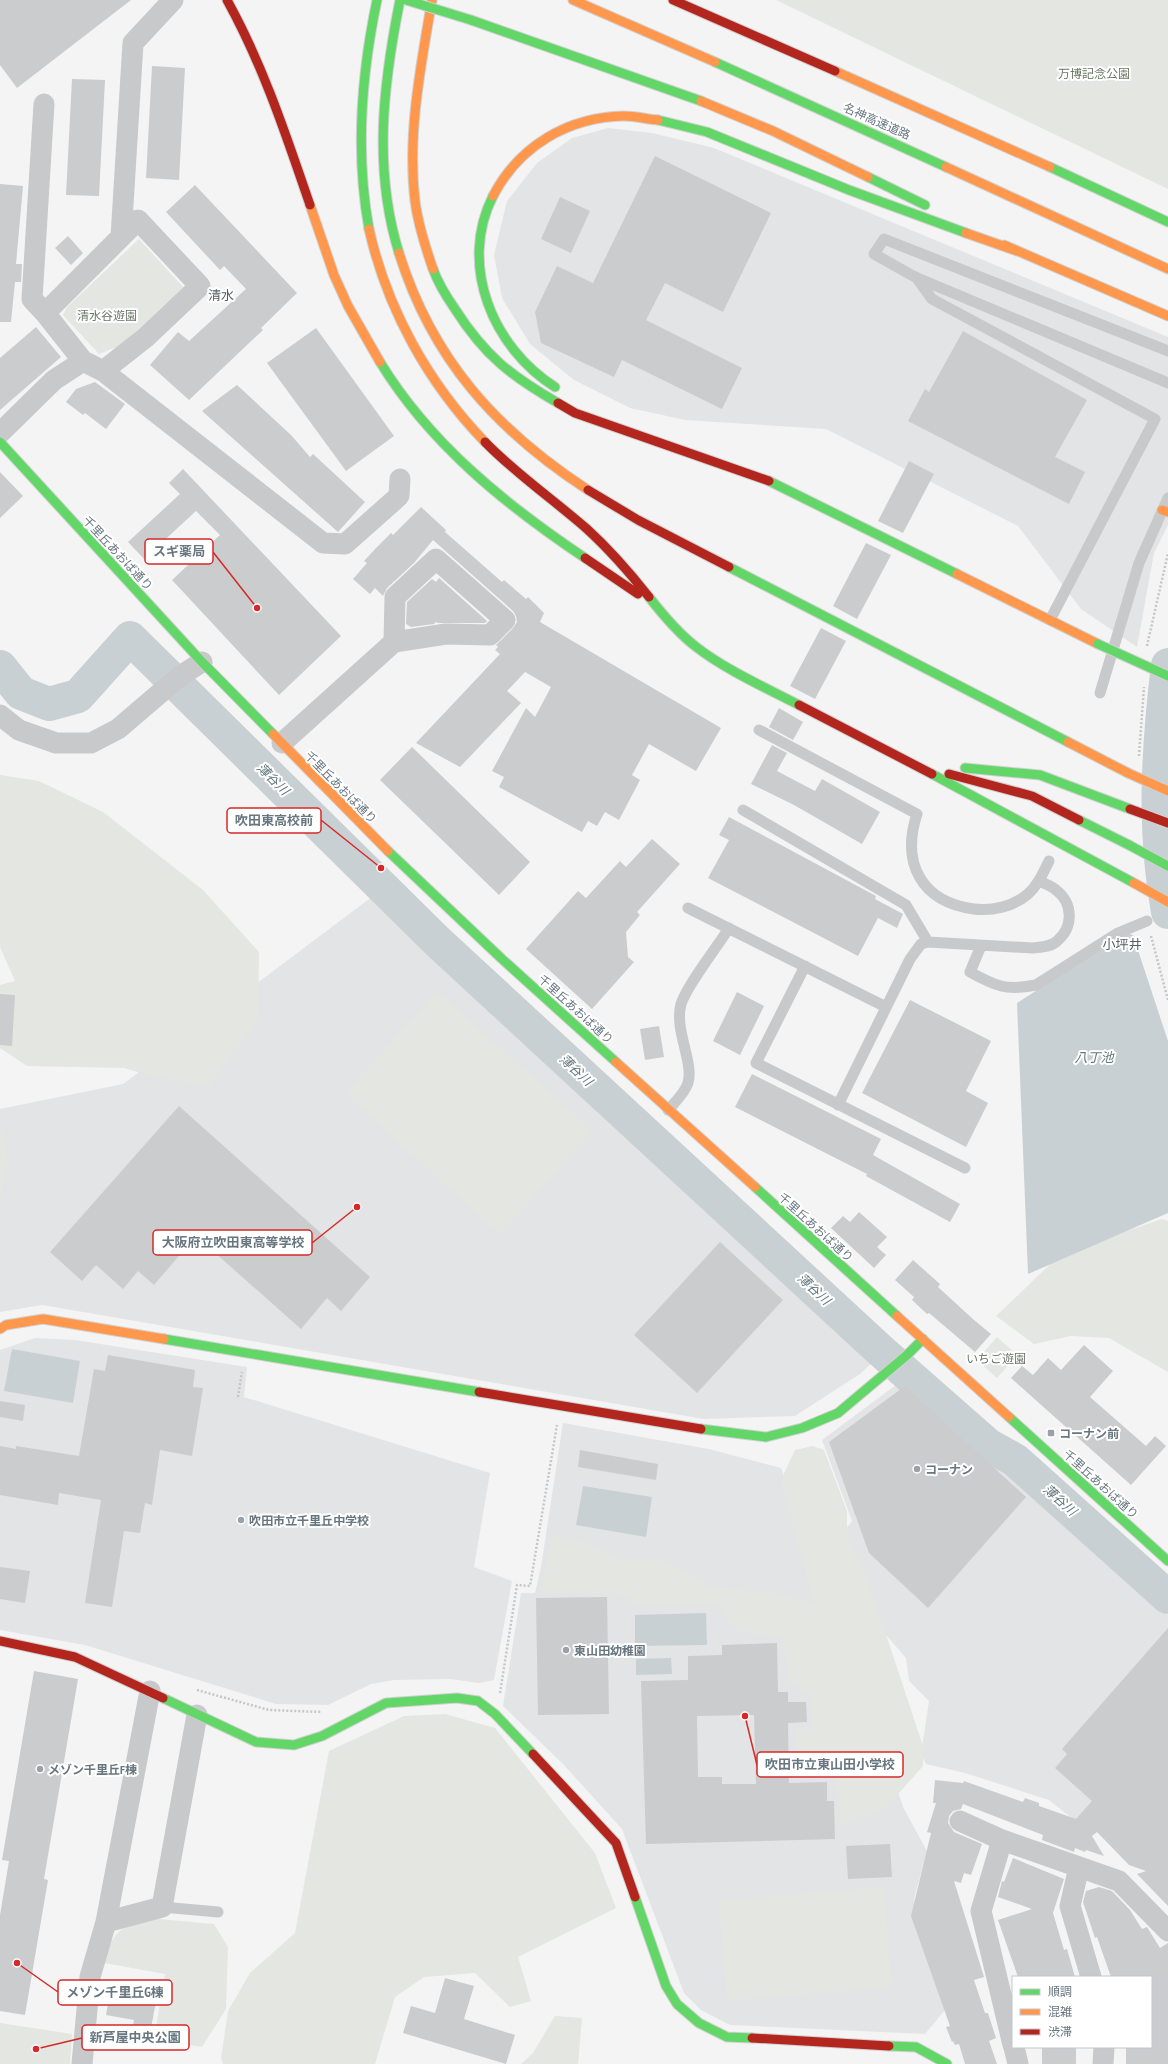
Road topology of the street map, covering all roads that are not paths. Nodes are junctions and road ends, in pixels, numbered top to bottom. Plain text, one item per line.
1 (173, 0) edge
2 (227, 0) edge
3 (377, 0) edge
4 (400, 0) edge
5 (406, 0) edge
6 (432, 0) edge
7 (573, 0) edge
8 (673, 0) edge
9 (694, 0) edge
10 (804, 56) junction
11 (44, 104) dead end
12 (934, 209) dead end
13 (948, 216) dead end
14 (1168, 222) edge
15 (121, 237) junction
16 (1017, 251) junction
17 (1168, 269) edge
18 (915, 277) junction
19 (44, 313) junction
20 (1168, 316) edge
21 (1168, 351) edge
22 (83, 361) junction
23 (103, 371) junction
24 (1168, 383) edge
25 (566, 393) dead end
26 (615, 417) dead end
27 (0, 433) edge
28 (0, 442) edge
29 (671, 445) junction
30 (400, 479) dead end
31 (1168, 498) edge
32 (1165, 511) edge
33 (657, 607) junction
34 (1050, 620) junction
35 (394, 642) junction
36 (1130, 660) junction
37 (202, 662) junction
38 (1168, 676) edge
39 (1168, 685) edge
40 (1100, 693) dead end
41 (0, 715) edge
42 (759, 730) dead end
43 (282, 744) junction
44 (902, 759) junction
45 (934, 765) dead end
46 (945, 766) dead end
47 (1168, 791) edge
48 (743, 810) dead end
49 (1168, 824) edge
50 (1049, 861) dead end
51 (1168, 866) edge
52 (1039, 882) junction
53 (1168, 902) edge
54 (688, 908) dead end
55 (1147, 921) dead end
56 (729, 928) junction
57 (928, 942) junction
58 (981, 946) junction
59 (805, 966) junction
60 (886, 1007) junction
61 (838, 1105) junction
62 (668, 1110) junction
63 (965, 1168) dead end
64 (0, 1329) edge
65 (923, 1339) junction
66 (1168, 1561) edge
67 (0, 1641) edge
68 (150, 1691) junction
69 (197, 1715) junction
70 (960, 1821) dead end
71 (1002, 1840) junction
72 (1080, 1867) junction
73 (162, 1907) junction
74 (218, 1912) dead end
75 (106, 1922) junction
76 (1168, 1931) edge
77 (1091, 1976) edge
78 (1012, 2042) edge
79 (1014, 2048) edge
80 (1104, 2048) edge
81 (82, 2064) edge
82 (947, 2064) edge
83 (1018, 2064) edge
84 (1103, 2064) edge

1 - 15 street
2 - 33 main road
3 - 33 main road
4 - 47 main road, bridge
5 - 12 main road, bridge
6 - 29 main road
7 - 17 main road, 名神高速道路
8 - 10 main road
9 - 10 main road
10 - 14 main road
11 - 19 street
13 - 16 main road
15 - 19 street
15 - 23 street
16 - 20 main road
16 - 25 main road
18 - 21 lane
18 - 24 lane
18 - 34 lane
19 - 22 street
22 - 23 street
22 - 27 street
23 - 30 street
26 - 29 main road
28 - 37 main road, 千里丘あおば通り
29 - 34 main road
31 - 32 lane
32 - 40 lane
33 - 44 main road
34 - 36 main road, bridge
35 - 35 street
35 - 43 street
36 - 38 main road, bridge
36 - 39 main road, bridge
37 - 41 street
37 - 43 main road, 千里丘あおば通り
42 - 52 lane
43 - 62 main road, 千里丘あおば通り
44 - 45 main road
44 - 51 main road, bridge
44 - 53 main road, bridge
46 - 49 main road, bridge
48 - 57 lane
50 - 52 lane
52 - 58 lane
54 - 56 lane
55 - 58 lane
56 - 59 lane
56 - 62 lane
57 - 58 lane
57 - 60 lane
59 - 60 lane
59 - 61 lane
60 - 61 lane
61 - 63 lane
62 - 65 main road, 千里丘あおば通り
64 - 65 main road
65 - 66 main road, 千里丘あおば通り
67 - 68 main road
68 - 69 main road
68 - 75 street
69 - 73 street
69 - 82 main road
70 - 71 street
71 - 72 street
71 - 78 street
72 - 76 street
72 - 77 street
73 - 74 lane
73 - 75 street
75 - 81 street
79 - 83 street
80 - 84 street

